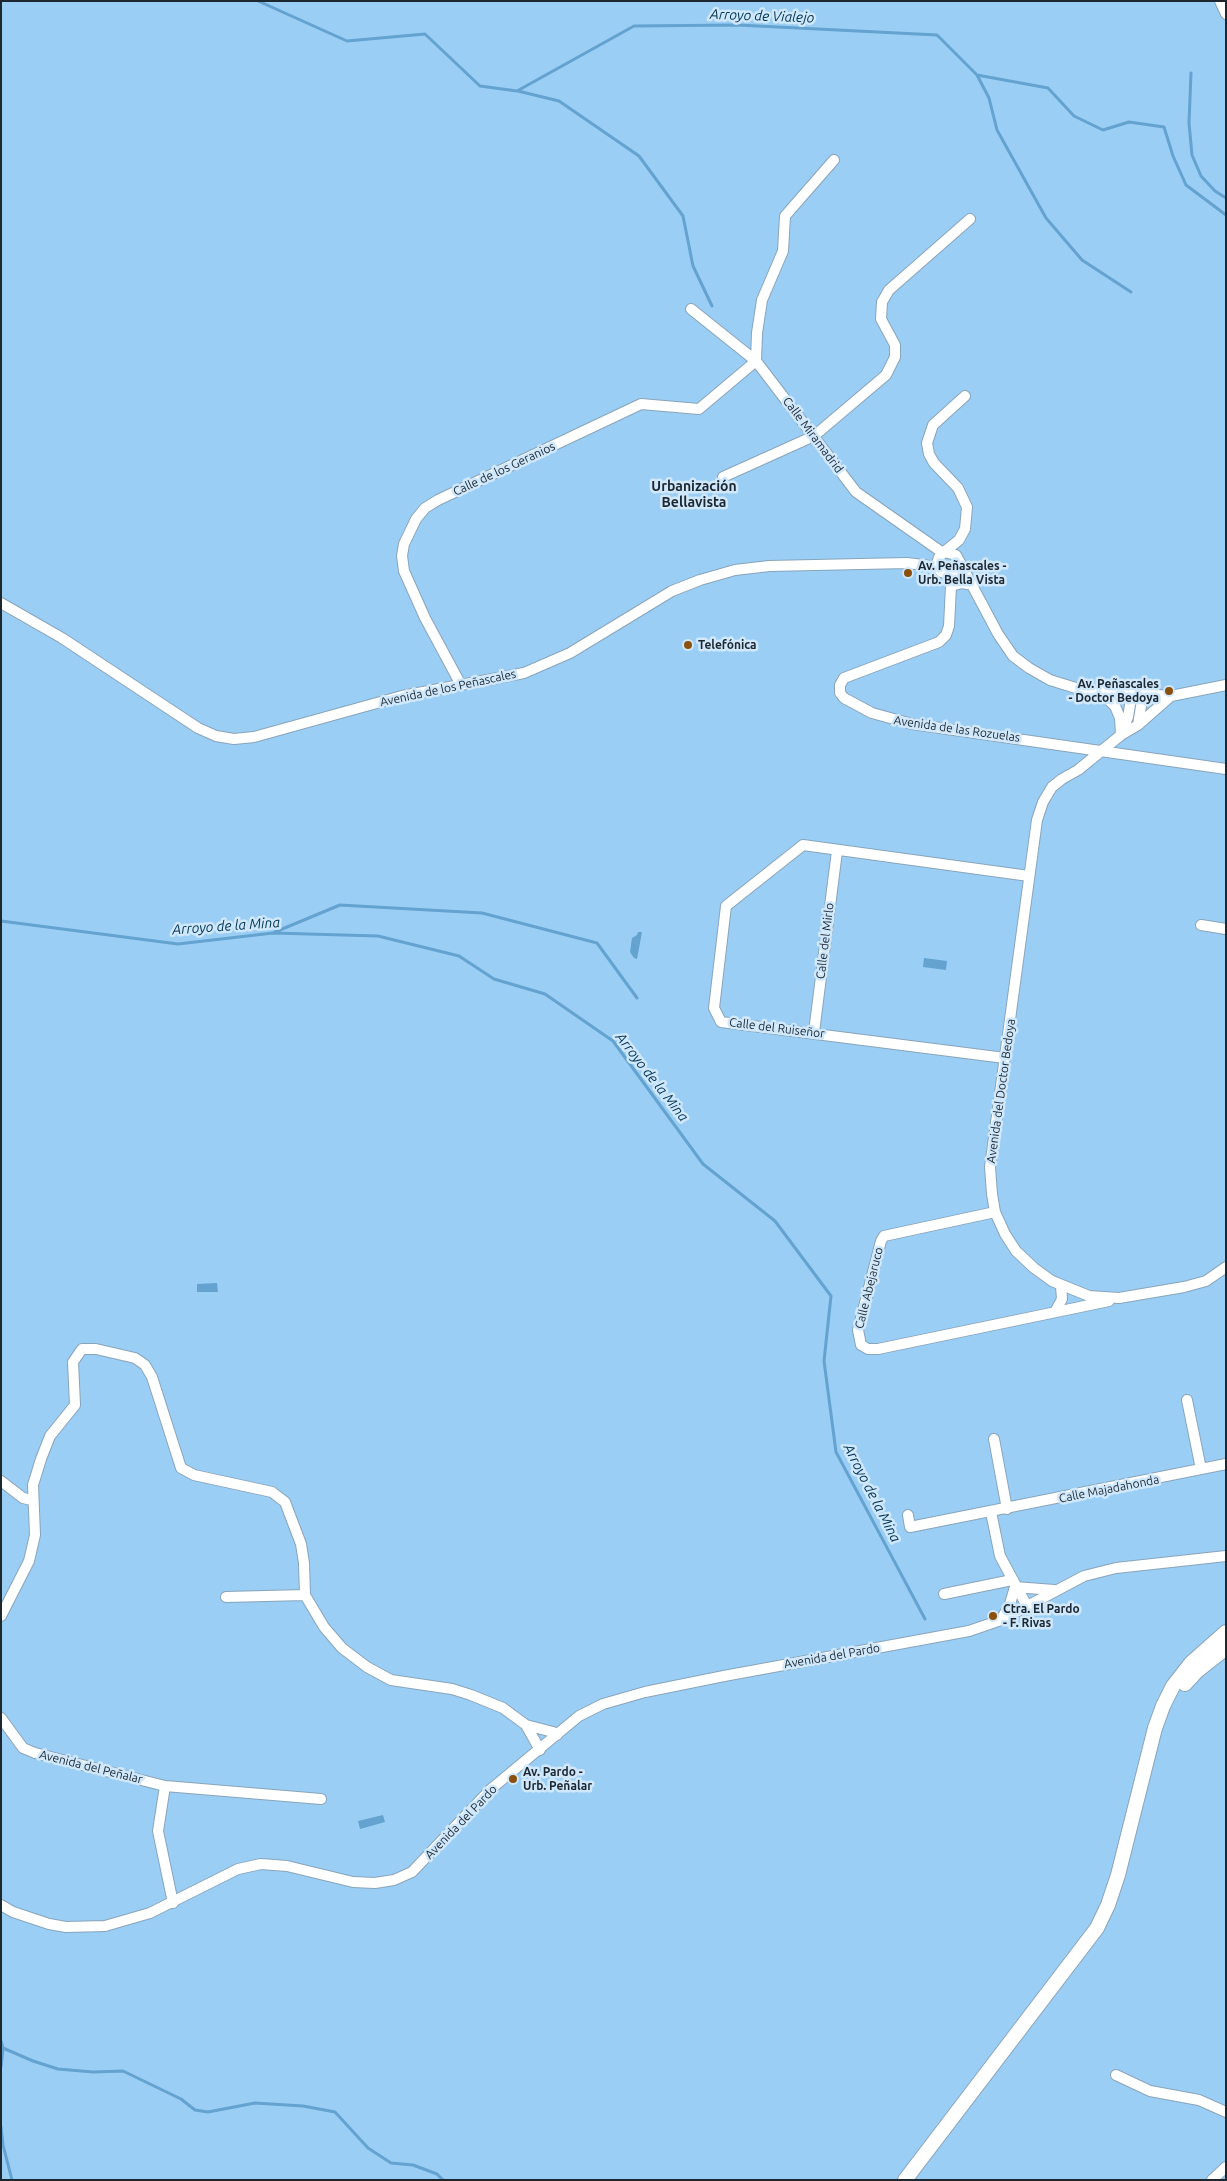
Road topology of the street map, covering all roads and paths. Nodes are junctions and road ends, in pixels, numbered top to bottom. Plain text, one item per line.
1 (1220, 1) edge
2 (1226, 14) edge
3 (834, 160) dead end
4 (970, 218) dead end
5 (691, 309) dead end
6 (756, 361) junction
7 (965, 396) dead end
8 (814, 436) junction
9 (723, 477) dead end
10 (959, 540) junction
11 (941, 557) junction
12 (958, 558) junction
13 (952, 574) junction
14 (970, 581) junction
15 (951, 586) junction
16 (1, 603) edge
17 (461, 685) junction
18 (1226, 685) edge
19 (1100, 692) junction
20 (1132, 693) junction
21 (1143, 694) junction
22 (1171, 696) junction
23 (1138, 725) junction
24 (1121, 735) junction
25 (1102, 751) junction
26 (1226, 769) edge
27 (837, 851) junction
28 (1029, 876) junction
29 (1201, 925) dead end
30 (1226, 929) edge
31 (814, 1032) junction
32 (1005, 1058) junction
33 (996, 1212) junction
34 (1226, 1266) edge
35 (1061, 1286) junction
36 (1119, 1298) junction
37 (1056, 1312) junction
38 (1187, 1400) dead end
39 (994, 1439) dead end
40 (1226, 1464) edge
41 (1201, 1469) junction
42 (1, 1481) edge
43 (32, 1500) junction
44 (1007, 1509) junction
45 (991, 1512) junction
46 (908, 1515) dead end
47 (1226, 1556) edge
48 (1014, 1584) junction
49 (1055, 1590) junction
50 (944, 1594) dead end
51 (305, 1595) junction
52 (226, 1597) dead end
53 (1027, 1606) junction
54 (1, 1616) edge
55 (1001, 1620) junction
56 (1226, 1632) edge
57 (1226, 1648) edge
58 (1, 1718) edge
59 (526, 1724) junction
60 (1155, 1728) junction
61 (557, 1735) junction
62 (540, 1750) junction
63 (165, 1786) junction
64 (321, 1799) dead end
65 (173, 1903) junction
66 (1, 1905) edge
67 (1116, 2075) dead end
68 (1226, 2112) edge
69 (1226, 2167) edge
70 (905, 2180) edge
71 (1212, 2180) edge

1 - 2 street
3 - 6 street
4 - 8 street
5 - 6 street, Calle Miramadrid
6 - 8 street, Calle Miramadrid
6 - 17 street, Calle de los Geranios
7 - 10 street
8 - 9 street
8 - 11 street, Calle Miramadrid
10 - 11 street
10 - 12 street
11 - 12 street
11 - 13 street
11 - 17 street, Avenida de los Peñascales
12 - 13 street
12 - 14 street
13 - 14 street
13 - 15 street, Avenida de las Rozuelas
14 - 15 street
14 - 19 street
15 - 25 street, Avenida de las Rozuelas
16 - 17 street, Avenida de los Peñascales
18 - 22 street
19 - 20 street
19 - 24 street
20 - 21 street
20 - 24 street
21 - 22 street
21 - 23 street
22 - 23 street, Avenida del Doctor Bedoya
23 - 24 street, Avenida del Doctor Bedoya
24 - 25 street, Avenida del Doctor Bedoya
25 - 26 street, Avenida de las Rozuelas
25 - 28 street, Avenida del Doctor Bedoya
27 - 28 street, Calle del Ruiseñor
27 - 31 street, Calle del Mirlo
27 - 31 street, Calle del Ruiseñor
28 - 32 street, Avenida del Doctor Bedoya
29 - 30 street
31 - 32 street, Calle del Ruiseñor
32 - 33 street, Avenida del Doctor Bedoya
33 - 35 street, Avenida del Doctor Bedoya
33 - 37 street, Calle Abejaruco
34 - 36 street, Avenida del Doctor Bedoya
35 - 36 street, Avenida del Doctor Bedoya
35 - 37 street
36 - 37 street, Calle Abejaruco
38 - 41 street
39 - 44 street
40 - 41 street, Calle Majadahonda
41 - 44 street, Calle Majadahonda
42 - 43 street
43 - 51 street
43 - 54 street
44 - 45 street, Calle Majadahonda
45 - 46 street, Calle Majadahonda
45 - 48 street
47 - 49 street, Avenida del Pardo
48 - 49 street
48 - 50 street
48 - 53 street
48 - 55 street
49 - 53 street, Avenida del Pardo
51 - 52 street
51 - 59 street
53 - 55 street, Avenida del Pardo
55 - 61 street, Avenida del Pardo
56 - 60 main road
57 - 60 main road
58 - 63 street, Avenida del Peñalar
59 - 61 street
59 - 62 street
60 - 70 main road
61 - 62 street, Avenida del Pardo
62 - 65 street, Avenida del Pardo
63 - 64 street, Avenida del Peñalar
63 - 65 street
65 - 66 street, Avenida del Pardo
67 - 68 street
69 - 71 street

